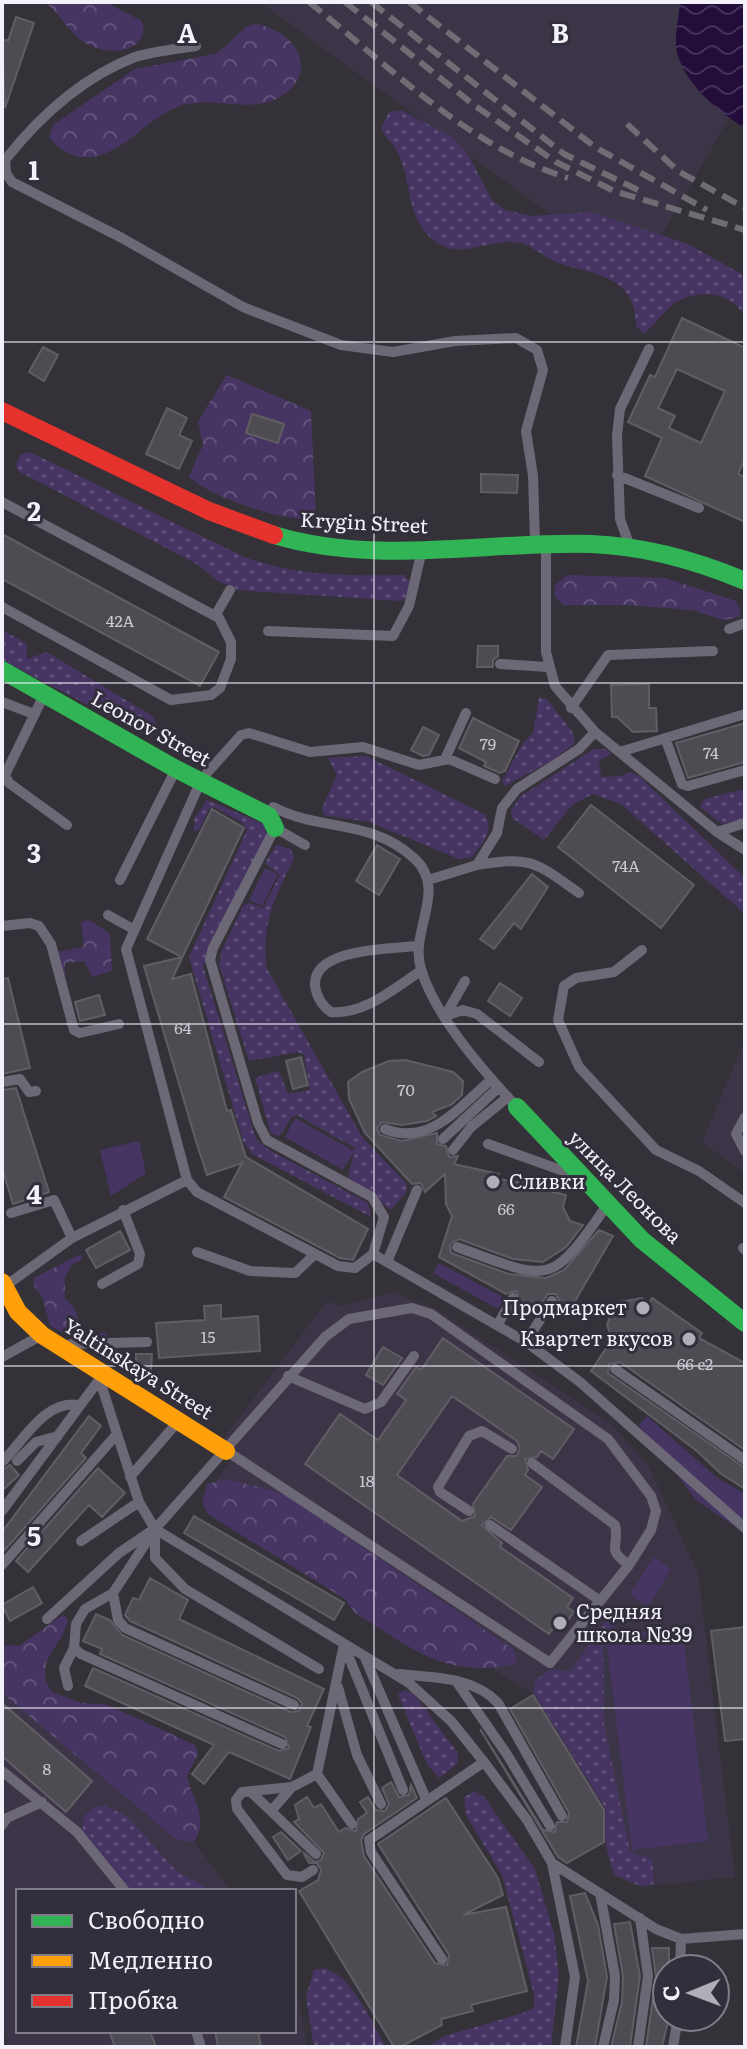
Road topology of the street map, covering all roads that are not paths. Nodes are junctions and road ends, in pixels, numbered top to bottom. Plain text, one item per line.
1 (196, 46) dead end
2 (649, 349) dead end
3 (2, 411) edge
4 (617, 475) junction
5 (2, 502) edge
6 (699, 508) dead end
7 (541, 544) junction
8 (629, 544) junction
9 (422, 550) junction
10 (745, 581) edge
11 (230, 590) dead end
12 (2, 607) edge
13 (215, 616) junction
14 (745, 623) edge
15 (729, 629) dead end
16 (268, 631) dead end
17 (713, 651) dead end
18 (500, 664) dead end
19 (548, 667) junction
20 (2, 670) edge
21 (43, 695) junction
22 (2, 702) edge
23 (571, 708) junction
24 (466, 713) dead end
25 (34, 714) junction
26 (745, 714) edge
27 (595, 732) junction
28 (665, 738) junction
29 (623, 751) junction
30 (148, 754) junction
31 (445, 759) junction
32 (176, 769) junction
33 (745, 770) edge
34 (203, 777) junction
35 (495, 779) dead end
36 (745, 823) edge
37 (67, 825) dead end
38 (275, 828) junction
39 (717, 832) junction
40 (305, 845) dead end
41 (745, 850) edge
42 (477, 865) junction
43 (120, 880) dead end
44 (428, 880) junction
45 (579, 893) dead end
46 (108, 915) dead end
47 (2, 926) edge
48 (133, 929) junction
49 (417, 946) junction
50 (642, 950) dead end
51 (421, 971) junction
52 (465, 981) dead end
53 (445, 1016) junction
54 (119, 1024) dead end
55 (539, 1062) dead end
56 (2, 1082) edge
57 (495, 1083) junction
58 (36, 1091) dead end
59 (512, 1102) junction
60 (745, 1117) edge
61 (385, 1129) dead end
62 (443, 1139) dead end
63 (488, 1144) dead end
64 (453, 1150) dead end
65 (745, 1151) edge
66 (583, 1178) junction
67 (187, 1180) junction
68 (417, 1190) dead end
69 (608, 1203) junction
70 (745, 1203) edge
71 (123, 1210) junction
72 (11, 1213) dead end
73 (72, 1238) junction
74 (457, 1247) dead end
75 (197, 1252) dead end
76 (315, 1254) junction
77 (373, 1254) junction
78 (387, 1262) junction
79 (102, 1284) dead end
80 (3, 1285) edge
81 (513, 1298) dead end
82 (552, 1301) dead end
83 (745, 1323) edge
84 (498, 1324) junction
85 (42, 1335) junction
86 (147, 1342) dead end
87 (526, 1342) junction
88 (65, 1351) junction
89 (414, 1356) dead end
90 (2, 1357) edge
91 (615, 1369) dead end
92 (288, 1376) junction
93 (99, 1380) junction
94 (78, 1405) junction
95 (179, 1421) junction
96 (117, 1434) junction
97 (58, 1436) junction
98 (512, 1449) dead end
99 (226, 1451) junction
100 (745, 1460) edge
101 (17, 1461) dead end
102 (2, 1462) edge
103 (532, 1463) dead end
104 (130, 1477) junction
105 (139, 1502) junction
106 (2, 1511) edge
107 (469, 1511) dead end
108 (490, 1525) dead end
109 (745, 1528) edge
110 (155, 1529) junction
111 (81, 1541) dead end
112 (2, 1565) edge
113 (629, 1565) junction
114 (113, 1593) junction
115 (599, 1600) junction
116 (47, 1619) dead end
117 (344, 1644) junction
118 (74, 1648) junction
119 (365, 1658) junction
120 (319, 1669) dead end
121 (393, 1674) junction
122 (456, 1681) junction
123 (68, 1686) dead end
124 (338, 1687) junction
125 (294, 1705) dead end
126 (282, 1744) dead end
127 (484, 1762) junction
128 (2, 1771) edge
129 (317, 1774) junction
130 (292, 1787) junction
131 (403, 1790) dead end
132 (251, 1792) junction
133 (426, 1799) junction
134 (42, 1802) junction
135 (381, 1804) dead end
136 (271, 1811) junction
137 (562, 1816) dead end
138 (352, 1824) dead end
139 (2, 1825) edge
140 (550, 1826) dead end
141 (316, 1854) dead end
142 (552, 1863) junction
143 (313, 1870) dead end
144 (123, 1889) edge
145 (600, 1893) junction
146 (640, 1918) junction
147 (745, 1934) edge
148 (681, 1939) junction
149 (681, 1953) edge
150 (442, 1959) dead end
151 (565, 2047) edge
152 (603, 2047) edge
153 (638, 2047) edge

1 - 7 lane
2 - 4 lane
3 - 9 street, Krygin Street
4 - 6 lane
4 - 8 lane
5 - 13 lane
7 - 8 street, Krygin Street
7 - 9 street, Krygin Street
7 - 19 lane
8 - 10 street, Krygin Street
9 - 16 lane
11 - 13 lane
12 - 13 lane
14 - 15 lane
17 - 23 lane
18 - 19 lane
19 - 23 lane
20 - 21 street, Leonov Street
21 - 25 lane
21 - 30 street, Leonov Street
22 - 25 lane
23 - 27 lane
24 - 31 lane
25 - 37 lane
26 - 28 lane
27 - 29 lane
27 - 42 lane
28 - 29 lane
28 - 33 lane
29 - 39 lane
30 - 32 street, Leonov Street
30 - 34 lane
31 - 34 lane
31 - 35 lane
32 - 34 street, Leonov Street
32 - 43 lane
34 - 38 street, Leonov Street
34 - 44 lane
34 - 48 lane
36 - 39 lane
38 - 40 lane
38 - 77 lane
39 - 41 lane
42 - 44 lane
42 - 45 lane
44 - 49 lane
46 - 48 lane
47 - 54 lane
48 - 67 lane
49 - 51 lane
49 - 51 lane
50 - 70 lane
51 - 53 lane
52 - 53 lane
53 - 55 lane
53 - 57 lane
56 - 58 lane
57 - 59 lane
57 - 61 lane
57 - 62 lane
59 - 64 lane
59 - 66 street, улица Леонова
60 - 65 lane
63 - 66 lane
66 - 69 street, улица Леонова
67 - 71 lane
67 - 76 lane
68 - 78 lane
69 - 74 lane
69 - 83 street, улица Леонова
71 - 73 lane
71 - 79 lane
72 - 73 lane
73 - 80 lane
75 - 76 lane
76 - 77 lane
77 - 78 lane
78 - 84 lane
80 - 85 street, Yaltinskaya Street
81 - 84 lane
82 - 87 lane
84 - 87 lane
85 - 88 street, Yaltinskaya Street
85 - 90 lane
86 - 88 lane
87 - 109 lane
88 - 93 lane
88 - 95 street, Yaltinskaya Street
89 - 92 lane
91 - 100 lane
92 - 99 lane
92 - 113 lane
93 - 94 lane
93 - 96 lane
94 - 97 lane
94 - 102 lane
95 - 99 street, Yaltinskaya Street
95 - 104 lane
96 - 104 lane
96 - 112 lane
97 - 101 lane
97 - 106 lane
98 - 107 lane
99 - 110 lane
99 - 115 lane
103 - 113 lane
104 - 105 lane
105 - 110 lane
105 - 111 lane
108 - 115 lane
110 - 114 lane
110 - 116 lane
110 - 117 lane
110 - 120 lane
113 - 115 lane
114 - 118 lane
114 - 125 lane
117 - 119 lane
117 - 124 lane
117 - 131 lane
118 - 123 lane
118 - 126 lane
119 - 121 lane
119 - 133 lane
121 - 122 lane
121 - 127 lane
122 - 137 lane
122 - 140 lane
124 - 129 lane
124 - 135 lane
127 - 133 lane
127 - 142 lane
128 - 134 lane
129 - 130 lane
129 - 138 lane
130 - 132 lane
130 - 136 lane
132 - 136 lane
132 - 143 lane
133 - 150 lane
134 - 139 lane
134 - 144 lane
136 - 141 lane
142 - 145 lane
142 - 151 lane
145 - 146 lane
145 - 152 lane
146 - 148 lane
146 - 153 lane
147 - 148 lane
148 - 149 lane

